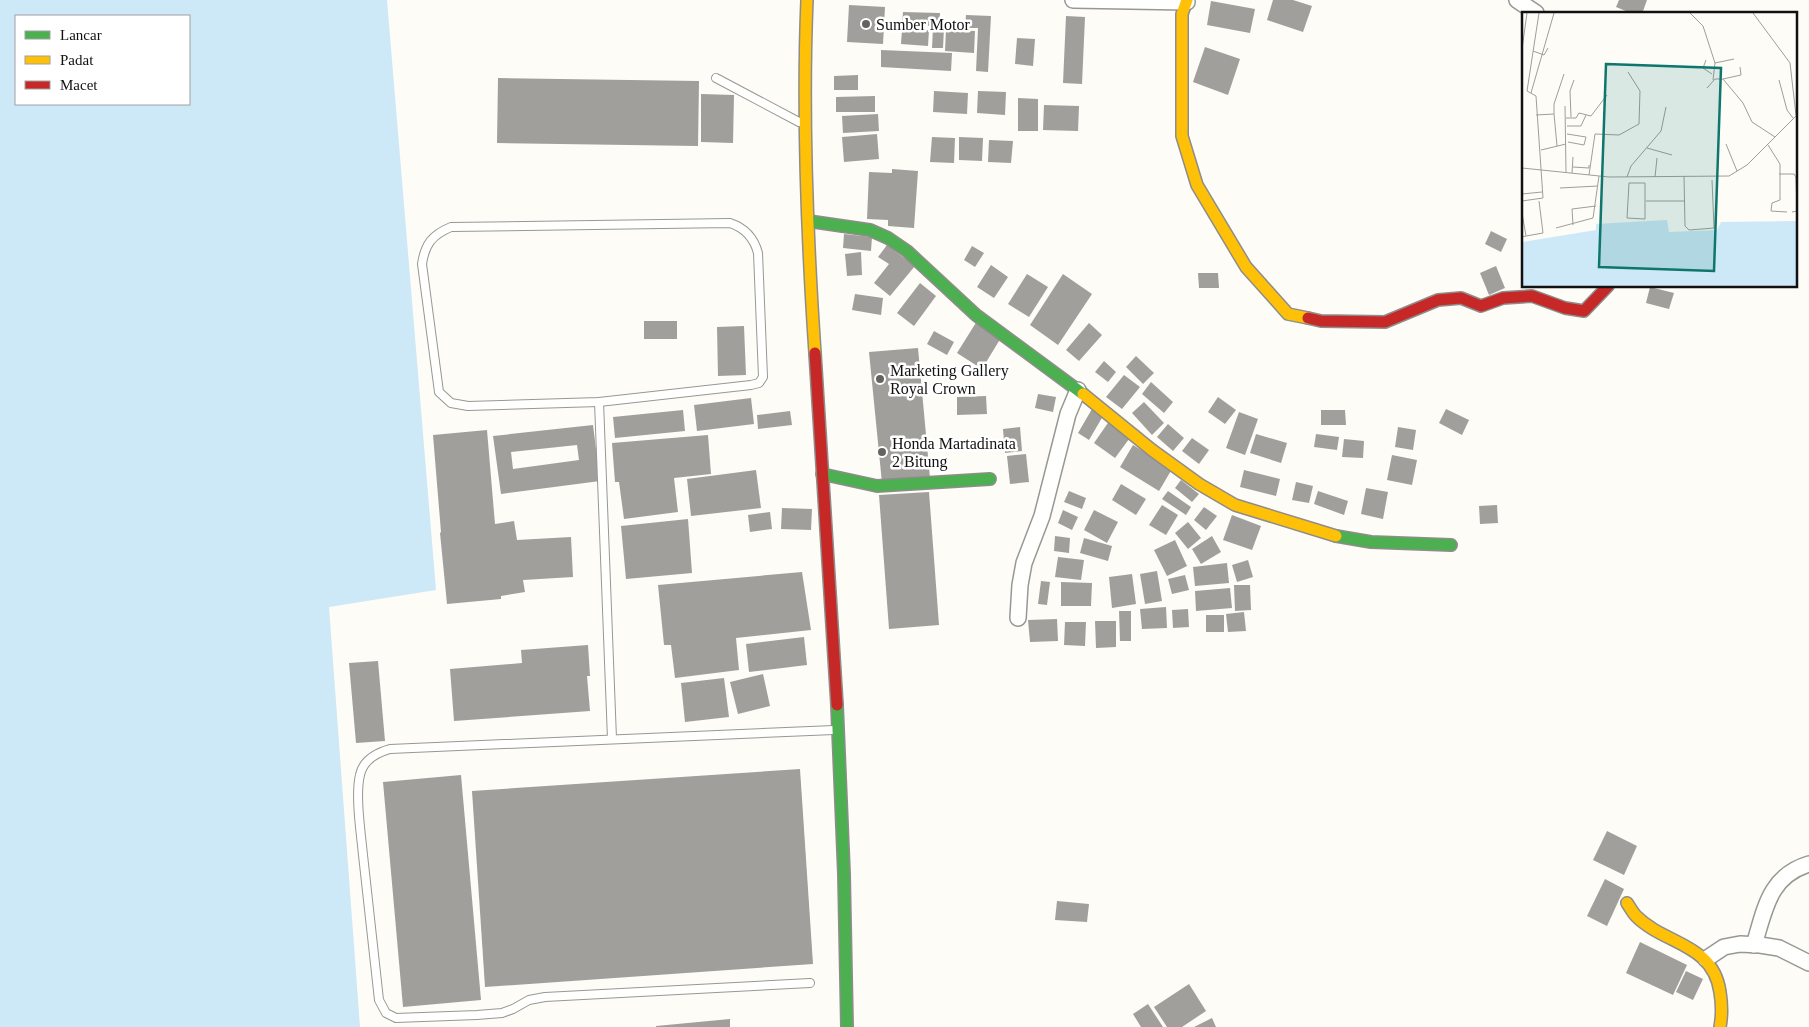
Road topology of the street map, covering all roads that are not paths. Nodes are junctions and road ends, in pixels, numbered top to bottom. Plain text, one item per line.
1 (807, 0) edge
2 (1073, 0) edge
3 (1517, 0) edge
4 (1187, 1) edge
5 (1535, 12) edge
6 (716, 78) dead end
7 (805, 125) junction
8 (808, 221) junction
9 (1606, 288) edge
10 (1078, 390) junction
11 (599, 402) junction
12 (822, 474) junction
13 (990, 479) dead end
14 (1451, 545) dead end
15 (1018, 618) dead end
16 (839, 730) junction
17 (612, 739) junction
18 (1809, 864) edge
19 (1627, 903) dead end
20 (1754, 945) junction
21 (1706, 959) junction
22 (1809, 963) edge
23 (810, 984) dead end
24 (847, 1027) edge
25 (1720, 1027) edge

1 - 7 main road
2 - 4 street
3 - 5 street
4 - 9 main road
6 - 7 lane
7 - 8 main road
8 - 10 main road
8 - 12 main road
10 - 14 main road
10 - 15 street
11 - 11 lane
11 - 17 lane
12 - 13 main road
12 - 16 main road
16 - 17 lane
16 - 24 main road
17 - 23 lane
18 - 20 street
19 - 21 main road
20 - 21 street
20 - 22 street
21 - 25 main road

